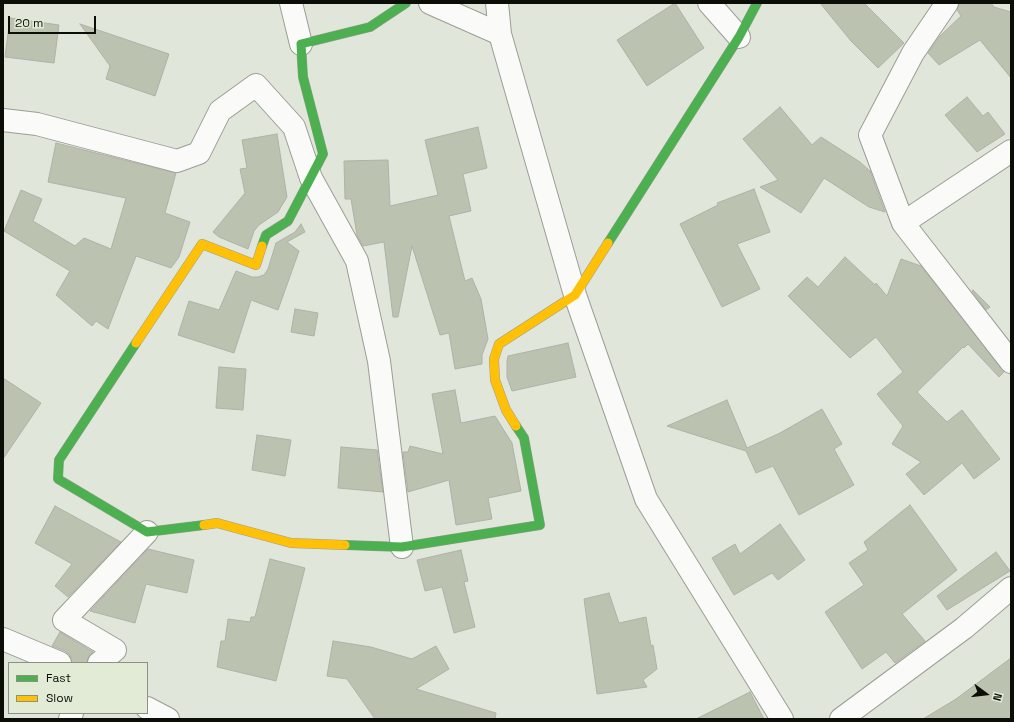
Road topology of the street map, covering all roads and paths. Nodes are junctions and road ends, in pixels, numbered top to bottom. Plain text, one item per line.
1 (291, 3) edge
2 (406, 3) edge
3 (430, 3) edge
4 (497, 3) edge
5 (709, 3) edge
6 (757, 3) edge
7 (948, 3) edge
8 (500, 34) junction
9 (739, 37) junction
10 (300, 44) junction
11 (3, 120) edge
12 (1011, 151) edge
13 (311, 178) junction
14 (903, 223) junction
15 (575, 295) junction
16 (1011, 362) edge
17 (147, 532) junction
18 (402, 547) junction
19 (1011, 588) edge
20 (3, 639) edge
21 (58, 662) edge
22 (100, 662) edge
23 (148, 709) edge
24 (168, 719) edge
25 (782, 719) edge
26 (841, 719) edge

1 - 10 street
2 - 10 street
3 - 8 street
4 - 8 street
5 - 9 street
6 - 9 street
7 - 14 street
8 - 15 street
9 - 15 street
10 - 13 street
11 - 13 street
12 - 14 street
13 - 17 street
13 - 18 street
14 - 16 street
15 - 18 street
15 - 25 street
17 - 18 street
17 - 22 street
19 - 26 street
20 - 21 street
23 - 24 street

